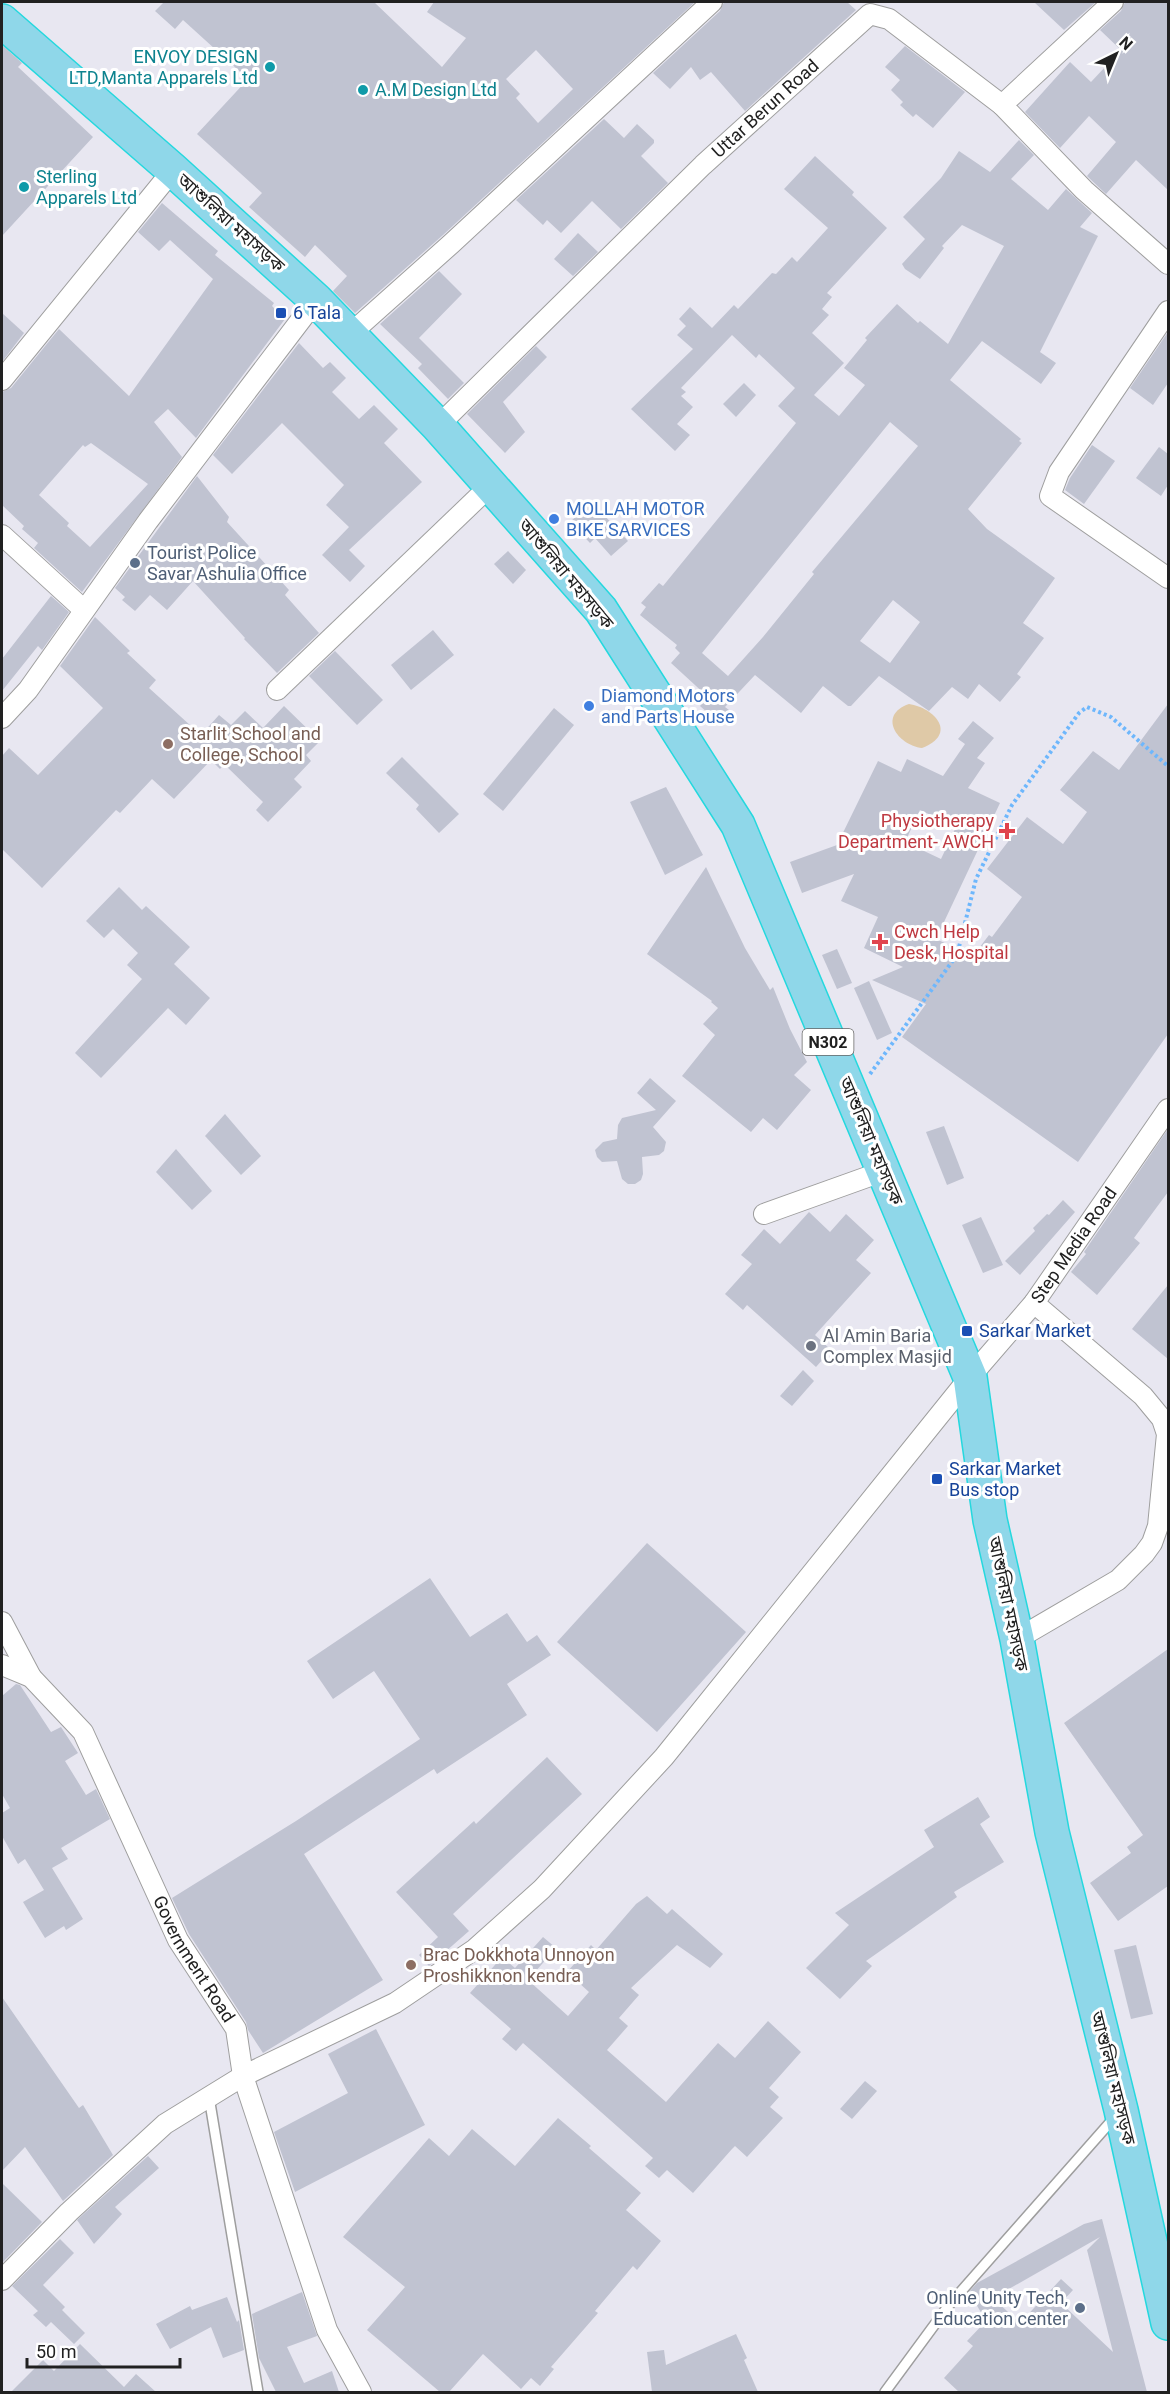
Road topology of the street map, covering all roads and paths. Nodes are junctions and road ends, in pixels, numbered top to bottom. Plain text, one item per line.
1 (9, 2) edge
2 (712, 2) edge
3 (1113, 2) edge
4 (877, 8) edge
5 (2, 10) edge
6 (2, 21) edge
7 (1002, 105) junction
8 (173, 170) junction
9 (1168, 264) edge
10 (315, 300) junction
11 (1168, 311) edge
12 (349, 335) junction
13 (2, 380) edge
14 (438, 426) junction
15 (491, 485) junction
16 (2, 535) edge
17 (1168, 578) edge
18 (84, 610) junction
19 (277, 690) dead end
20 (6, 705) edge
21 (1168, 766) edge
22 (852, 1098) junction
23 (1168, 1109) edge
24 (884, 1171) junction
25 (764, 1214) dead end
26 (1034, 1303) junction
27 (970, 1377) junction
28 (2, 1622) edge
29 (1017, 1639) junction
30 (2, 1665) edge
31 (32, 1677) junction
32 (243, 2076) junction
33 (208, 2097) junction
34 (1121, 2110) junction
35 (2, 2280) edge
36 (1168, 2324) edge
37 (258, 2392) edge
38 (362, 2392) edge
39 (885, 2392) edge

1 - 5 street
2 - 12 street
3 - 7 street
4 - 7 street, Uttar Berun Road
4 - 14 street, Uttar Berun Road
6 - 8 highway, আশুলিয়া মহাসড়ক / N302
7 - 9 street, Uttar Berun Road
8 - 10 highway, আশুলিয়া মহাসড়ক / N302
8 - 13 street
10 - 12 highway, আশুলিয়া মহাসড়ক / N302
10 - 18 street
11 - 17 street
12 - 14 highway, আশুলিয়া মহাসড়ক / N302
14 - 15 highway, আশুলিয়া মহাসড়ক / N302
15 - 19 street
15 - 22 highway, আশুলিয়া মহাসড়ক / N302
16 - 18 street
18 - 20 street
21 - 22 path
22 - 24 highway, আশুলিয়া মহাসড়ক / N302
23 - 26 street, Step Media Road
24 - 25 street
24 - 27 highway, আশুলিয়া মহাসড়ক / N302
26 - 27 street, Step Media Road
26 - 29 street
27 - 29 highway, আশুলিয়া মহাসড়ক / N302
27 - 32 street, Step Media Road
28 - 31 street
29 - 34 highway, আশুলিয়া মহাসড়ক / N302
30 - 31 street, Government Road
31 - 32 street, Government Road
32 - 33 street, Step Media Road
32 - 38 street, Government Road
33 - 35 street, Step Media Road
33 - 37 lane
34 - 36 highway, আশুলিয়া মহাসড়ক / N302
34 - 39 lane

